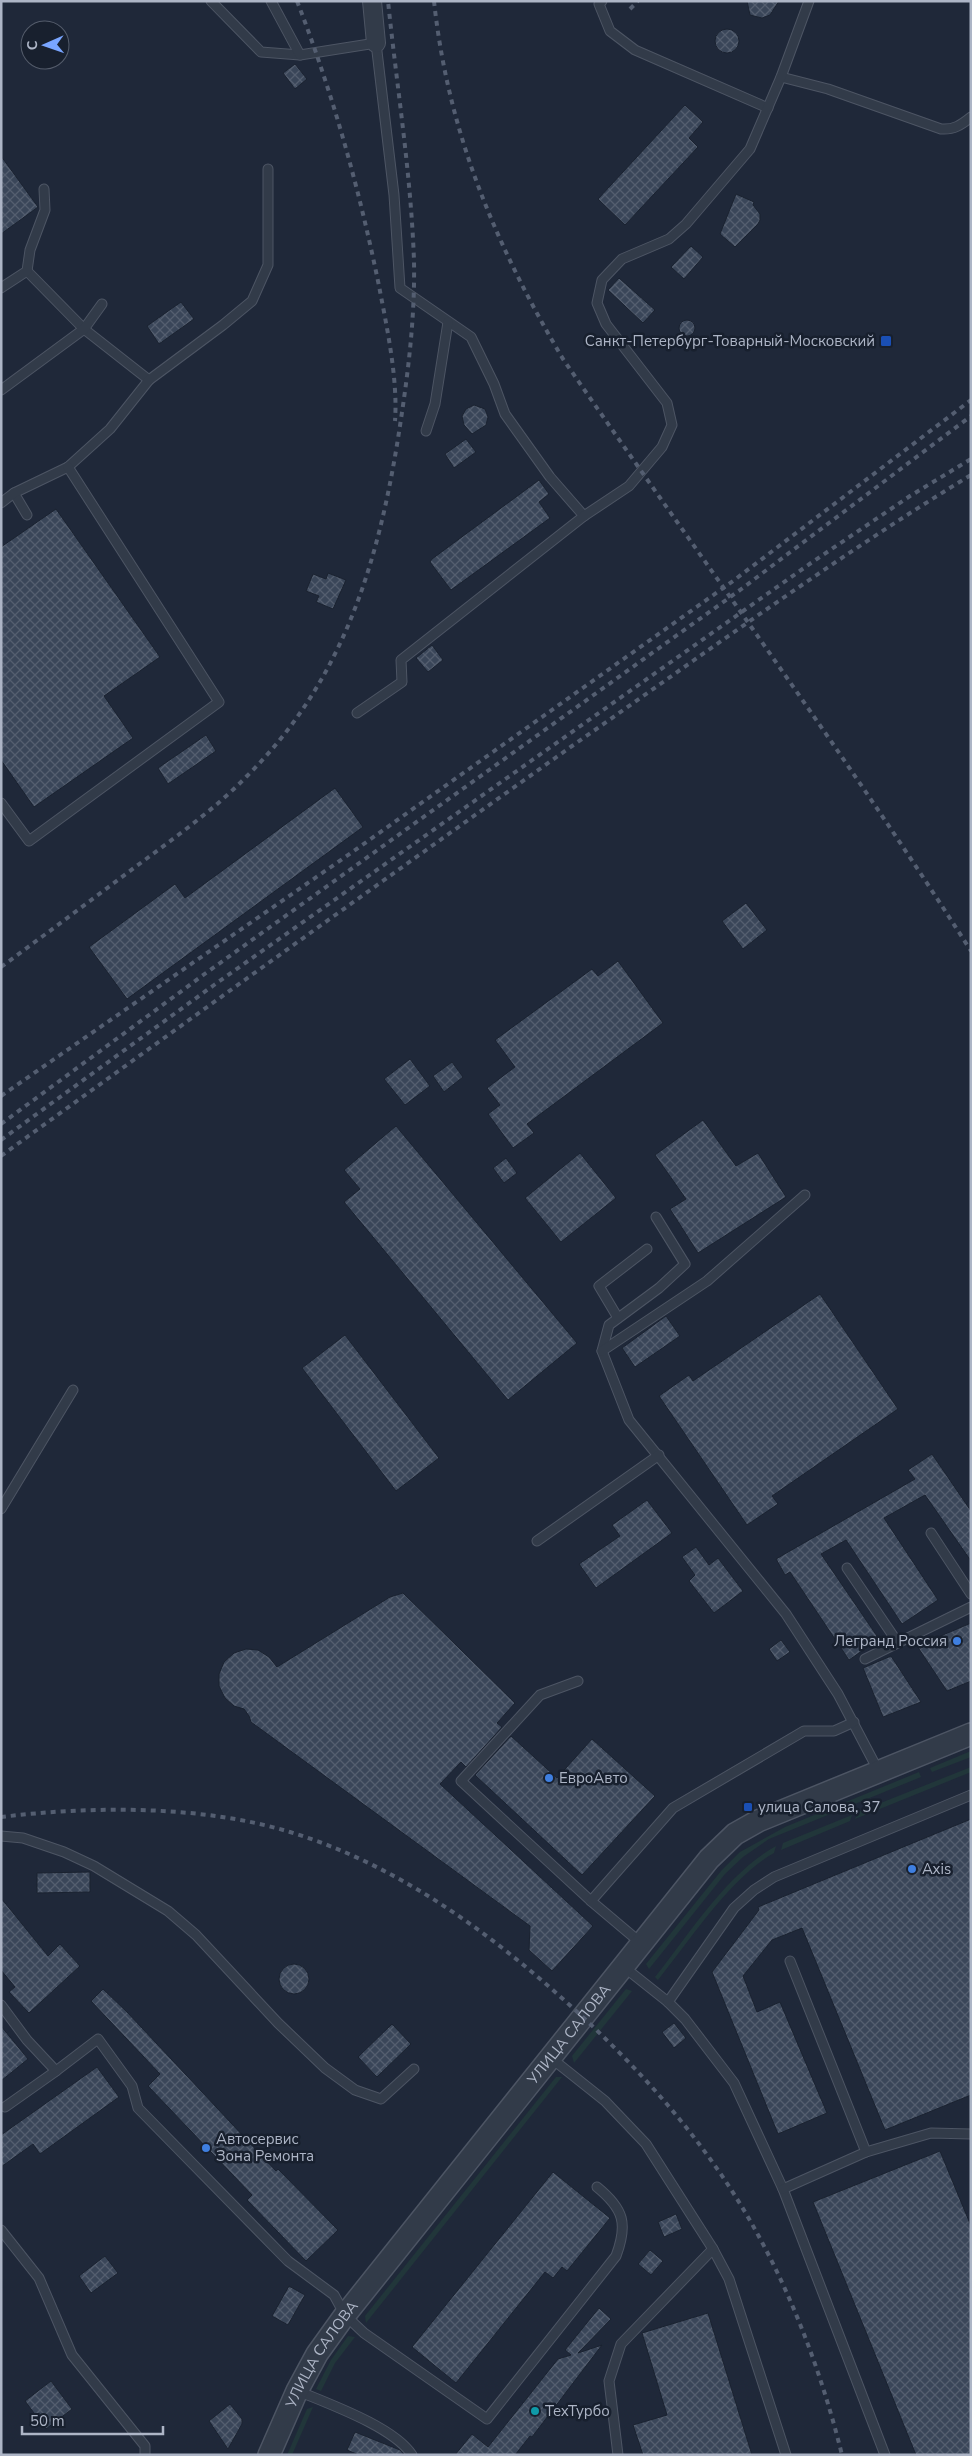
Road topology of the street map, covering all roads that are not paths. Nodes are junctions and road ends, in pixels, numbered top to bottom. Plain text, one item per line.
1 (211, 1) edge
2 (271, 1) edge
3 (372, 1) edge
4 (602, 1) edge
5 (809, 1) edge
6 (376, 43) junction
7 (300, 55) junction
8 (781, 77) junction
9 (768, 108) junction
10 (971, 117) edge
11 (268, 169) dead end
12 (44, 189) dead end
13 (27, 271) junction
14 (1, 288) edge
15 (102, 304) dead end
16 (448, 322) junction
17 (84, 329) junction
18 (149, 380) junction
19 (1, 390) edge
20 (426, 431) dead end
21 (68, 467) junction
22 (14, 493) junction
23 (1, 503) edge
24 (27, 515) dead end
25 (584, 516) junction
26 (357, 713) dead end
27 (1, 803) edge
28 (805, 1195) dead end
29 (656, 1217) dead end
30 (647, 1249) dead end
31 (618, 1318) junction
32 (602, 1351) junction
33 (73, 1390) dead end
34 (659, 1455) junction
35 (1, 1509) edge
36 (931, 1533) dead end
37 (537, 1541) dead end
38 (846, 1568) dead end
39 (971, 1594) edge
40 (971, 1607) edge
41 (898, 1642) junction
42 (864, 1659) dead end
43 (578, 1681) dead end
44 (854, 1722) junction
45 (971, 1734) edge
46 (879, 1772) junction
47 (971, 1795) edge
48 (1, 1836) edge
49 (591, 1901) junction
50 (642, 1944) junction
51 (790, 1960) dead end
52 (624, 1968) junction
53 (668, 2002) junction
54 (1, 2005) edge
55 (551, 2058) junction
56 (414, 2068) dead end
57 (56, 2071) junction
58 (5, 2107) dead end
59 (971, 2134) edge
60 (866, 2152) junction
61 (597, 2187) dead end
62 (783, 2189) junction
63 (1, 2230) edge
64 (713, 2249) junction
65 (345, 2315) junction
66 (297, 2391) junction
67 (145, 2455) edge
68 (269, 2455) edge
69 (412, 2455) edge
70 (618, 2455) edge
71 (786, 2455) edge
72 (885, 2455) edge

1 - 7 lane
2 - 7 lane
3 - 6 street
4 - 9 lane
5 - 8 lane
6 - 7 lane
6 - 16 lane
8 - 9 lane
8 - 10 lane
9 - 25 lane
11 - 18 lane
12 - 13 lane
13 - 14 lane
13 - 17 lane
15 - 17 lane
16 - 20 lane
16 - 25 lane
17 - 18 lane
17 - 19 lane
18 - 21 lane
21 - 22 lane
21 - 27 lane
22 - 23 lane
22 - 24 lane
25 - 26 lane
28 - 32 lane
29 - 31 lane
30 - 31 lane
31 - 32 lane
32 - 34 lane
33 - 35 lane
34 - 37 lane
34 - 44 lane
36 - 39 lane
38 - 41 lane
40 - 41 lane
41 - 42 lane
43 - 49 lane
44 - 46 lane
44 - 49 lane
45 - 46 street, УЛИЦА САЛОВА
46 - 50 street, УЛИЦА САЛОВА
47 - 53 lane
48 - 56 lane
49 - 50 lane
50 - 52 street, УЛИЦА САЛОВА
51 - 60 lane
52 - 53 lane
52 - 55 street, УЛИЦА САЛОВА
53 - 62 lane
54 - 57 lane
55 - 64 lane
55 - 65 street, УЛИЦА САЛОВА
57 - 58 lane
57 - 65 lane
59 - 60 lane
60 - 62 lane
61 - 65 lane
62 - 72 lane
63 - 67 lane
64 - 70 lane
64 - 71 lane
65 - 66 street, УЛИЦА САЛОВА
66 - 68 street, УЛИЦА САЛОВА
66 - 69 lane

